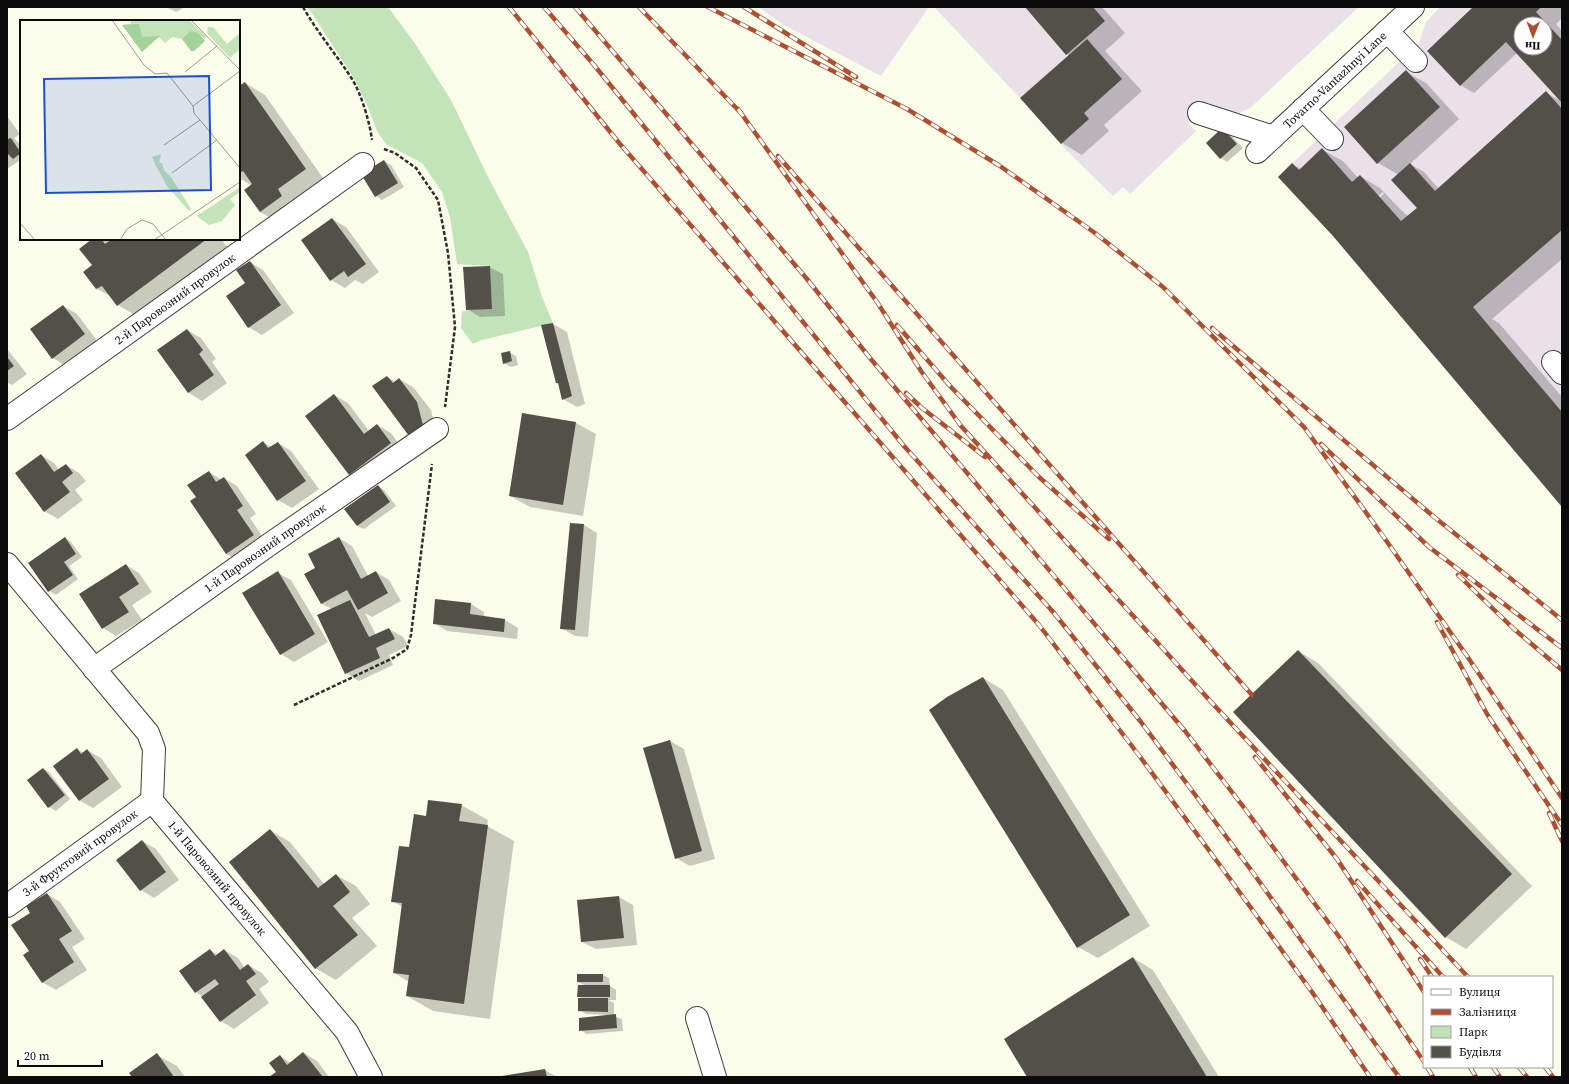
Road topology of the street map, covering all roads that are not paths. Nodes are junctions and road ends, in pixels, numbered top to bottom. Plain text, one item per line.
1 (1413, 7) edge
2 (1387, 31) junction
3 (1416, 61) dead end
4 (1304, 109) junction
5 (1199, 113) dead end
6 (1274, 137) junction
7 (1332, 139) dead end
8 (1257, 152) dead end
9 (363, 164) road end
10 (7, 419) edge
11 (437, 429) dead end
12 (7, 564) edge
13 (94, 669) junction
14 (152, 801) junction
15 (7, 906) edge
16 (697, 1018) dead end
17 (372, 1077) edge
18 (715, 1077) edge

1 - 2 street, Tovarno-Vantazhnyi Lane
2 - 3 street
2 - 4 street, Tovarno-Vantazhnyi Lane
4 - 6 street, Tovarno-Vantazhnyi Lane
4 - 7 street
5 - 6 street
6 - 8 street, Tovarno-Vantazhnyi Lane
9 - 10 street, 2-й Паровозний провулок
11 - 13 street, 1-й Паровозний провулок
12 - 13 street
13 - 14 street
14 - 15 street, 3-й Фруктовий провулок
14 - 17 street, 1-й Паровозний провулок
16 - 18 street

